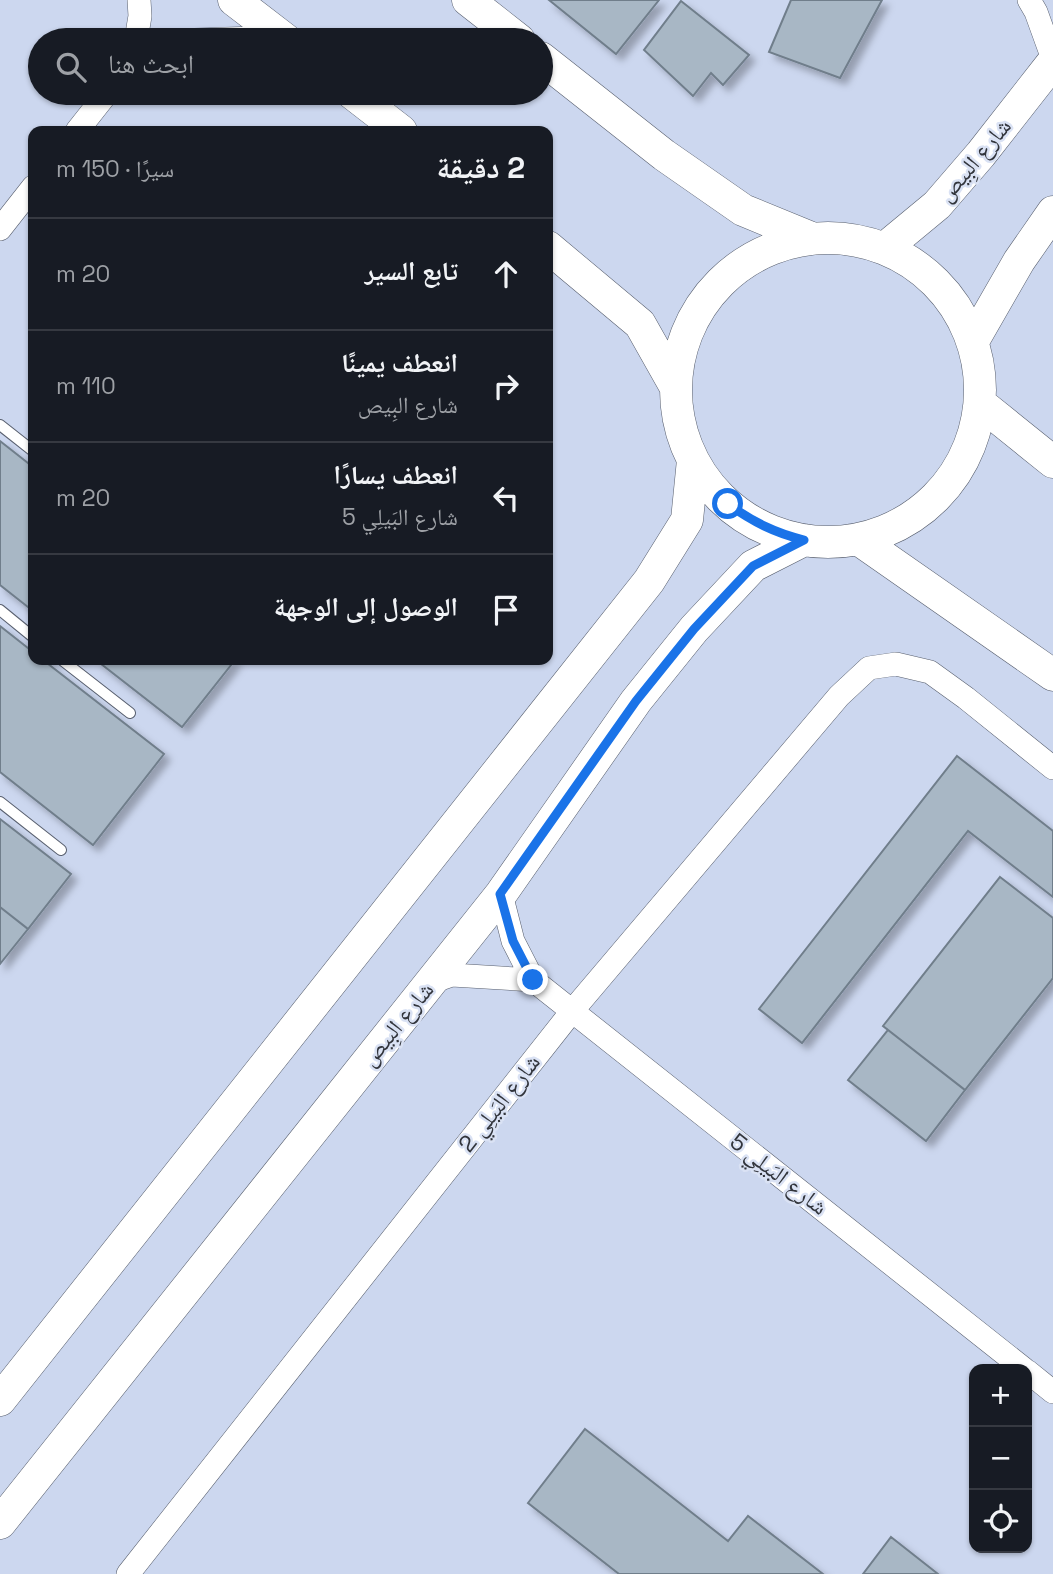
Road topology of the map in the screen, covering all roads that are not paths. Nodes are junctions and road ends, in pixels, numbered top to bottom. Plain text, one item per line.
1 (139, 0) edge
2 (234, 0) edge
3 (468, 0) edge
4 (1029, 0) edge
5 (138, 28) edge
6 (270, 28) edge
7 (504, 28) edge
8 (1053, 61) edge
9 (553, 67) edge
10 (98, 105) edge
11 (367, 105) edge
12 (81, 126) edge
13 (395, 126) edge
14 (28, 193) edge
15 (1053, 212) edge
16 (0, 229) edge
17 (810, 237) junction
18 (885, 248) junction
19 (553, 251) edge
20 (973, 341) junction
21 (675, 386) junction
22 (981, 404) junction
23 (0, 425) edge
24 (28, 447) edge
25 (693, 460) junction
26 (1053, 462) edge
27 (858, 539) junction
28 (804, 540) junction
29 (0, 610) edge
30 (28, 633) edge
31 (68, 665) edge
32 (1053, 675) edge
33 (130, 713) dead end
34 (1053, 768) edge
35 (0, 802) edge
36 (61, 850) dead end
37 (500, 894) junction
38 (533, 980) junction
39 (429, 983) junction
40 (573, 1010) junction
41 (1018, 1364) edge
42 (1032, 1375) edge
43 (1053, 1392) edge
44 (0, 1400) edge
45 (0, 1522) edge
46 (128, 1574) edge

1 - 5 street
2 - 6 street
3 - 7 street
4 - 8 street
8 - 18 street, شارع البِيص
9 - 17 street
10 - 12 street
11 - 13 street
14 - 16 street
15 - 20 street
17 - 18 street
17 - 21 street
18 - 20 street
19 - 21 street
20 - 22 street
21 - 25 street
22 - 26 street
22 - 27 street
23 - 24 lane
25 - 28 street
25 - 44 street
27 - 28 street
27 - 32 street
28 - 37 street, شارع البِيص
29 - 30 lane
31 - 33 lane
34 - 40 street, شارع البَيلِي 2
35 - 36 lane
37 - 38 street, شارع البَيلِي 5
37 - 39 street, شارع البِيص
38 - 39 street
38 - 40 street, شارع البَيلِي 5
39 - 45 street, شارع البِيص
40 - 41 street, شارع البَيلِي 5
40 - 46 street, شارع البَيلِي 2
42 - 43 street, شارع البَيلِي 5

